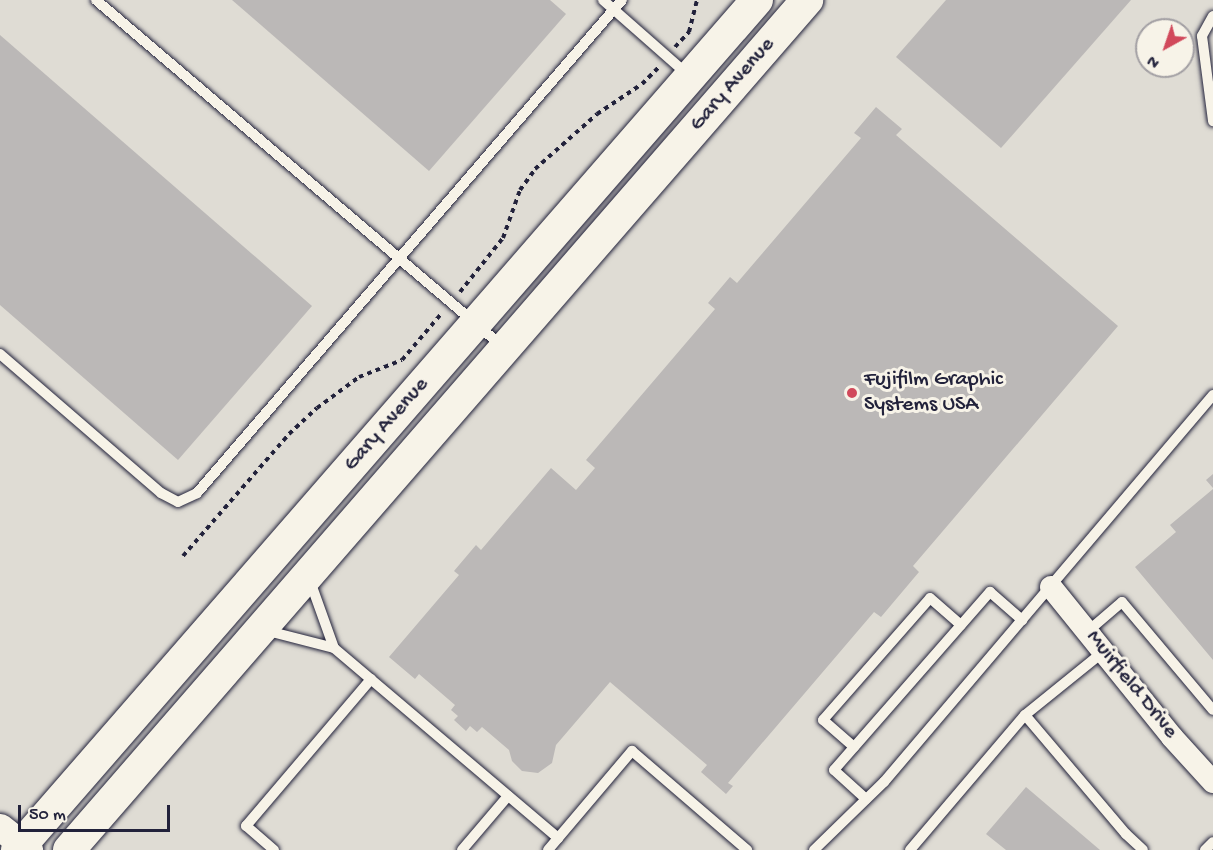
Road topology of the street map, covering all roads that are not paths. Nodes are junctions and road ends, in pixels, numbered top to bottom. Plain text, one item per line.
1 (96, 0) edge
2 (603, 0) edge
3 (622, 0) edge
4 (757, 0) edge
5 (807, 0) edge
6 (614, 10) junction
7 (1213, 16) edge
8 (690, 77) junction
9 (1213, 122) edge
10 (399, 258) junction
11 (476, 323) junction
12 (505, 347) junction
13 (0, 354) edge
14 (1213, 395) edge
15 (308, 574) junction
16 (1051, 587) junction
17 (1022, 620) junction
18 (961, 625) junction
19 (259, 629) junction
20 (1087, 632) junction
21 (334, 648) junction
22 (1103, 652) junction
23 (371, 680) junction
24 (1213, 710) edge
25 (1024, 715) junction
26 (854, 747) junction
27 (1213, 782) edge
28 (508, 796) junction
29 (867, 799) junction
30 (558, 838) junction
31 (1213, 842) edge
32 (17, 843) edge
33 (69, 850) edge
34 (274, 850) edge
35 (462, 850) edge
36 (548, 850) edge
37 (747, 850) edge
38 (814, 850) edge
39 (910, 850) edge
40 (1143, 850) edge
41 (1205, 850) edge

1 - 10 lane
2 - 6 lane
3 - 6 lane
4 - 8 main road, Gary Avenue
5 - 12 main road, Gary Avenue
6 - 8 lane
6 - 10 lane
7 - 9 lane
8 - 11 main road, Gary Avenue
10 - 11 lane
10 - 13 lane
11 - 12 lane
11 - 32 main road, Gary Avenue
12 - 15 main road, Gary Avenue
14 - 16 lane
15 - 19 main road, Gary Avenue
15 - 21 lane
16 - 17 lane
16 - 20 street, Muirfield Drive
17 - 18 lane
17 - 29 lane
18 - 26 lane
18 - 26 lane
19 - 21 lane
19 - 33 main road, Gary Avenue
20 - 22 street, Muirfield Drive
20 - 24 lane
21 - 23 lane
22 - 25 lane
22 - 27 street, Muirfield Drive
23 - 28 lane
23 - 34 lane
25 - 39 lane
25 - 40 lane
26 - 29 lane
28 - 30 lane
28 - 35 lane
29 - 38 lane
30 - 36 lane
30 - 37 lane
31 - 41 lane

